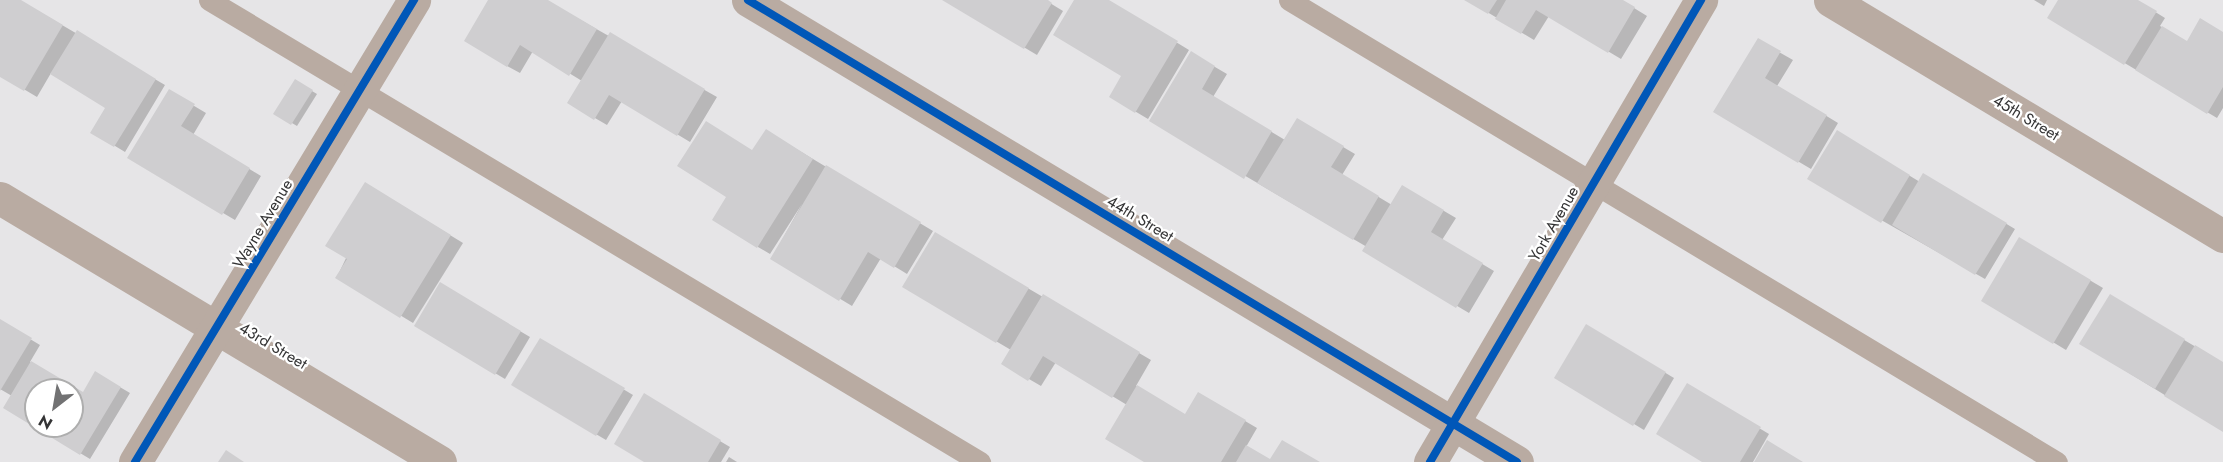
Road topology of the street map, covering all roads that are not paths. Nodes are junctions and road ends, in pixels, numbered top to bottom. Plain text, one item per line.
1 (209, 0) edge
2 (414, 0) edge
3 (748, 0) edge
4 (1288, 0) edge
5 (1701, 0) edge
6 (1830, 0) edge
7 (359, 90) junction
8 (1594, 182) junction
9 (0, 198) edge
10 (2223, 236) edge
11 (216, 327) junction
12 (1453, 423) junction
13 (135, 462) edge
14 (440, 462) edge
15 (980, 462) edge
16 (1430, 462) edge
17 (1517, 462) edge
18 (2057, 462) edge

1 - 7 lane
2 - 7 street, Wayne Avenue
3 - 12 street, 44th Street
4 - 8 lane
5 - 8 street, York Avenue
6 - 10 street, 45th Street
7 - 11 street, Wayne Avenue
7 - 15 lane
8 - 12 street, York Avenue
8 - 18 lane
9 - 11 street, 43rd Street
11 - 13 street, Wayne Avenue
11 - 14 street, 43rd Street
12 - 16 street, York Avenue
12 - 17 street, 44th Street

